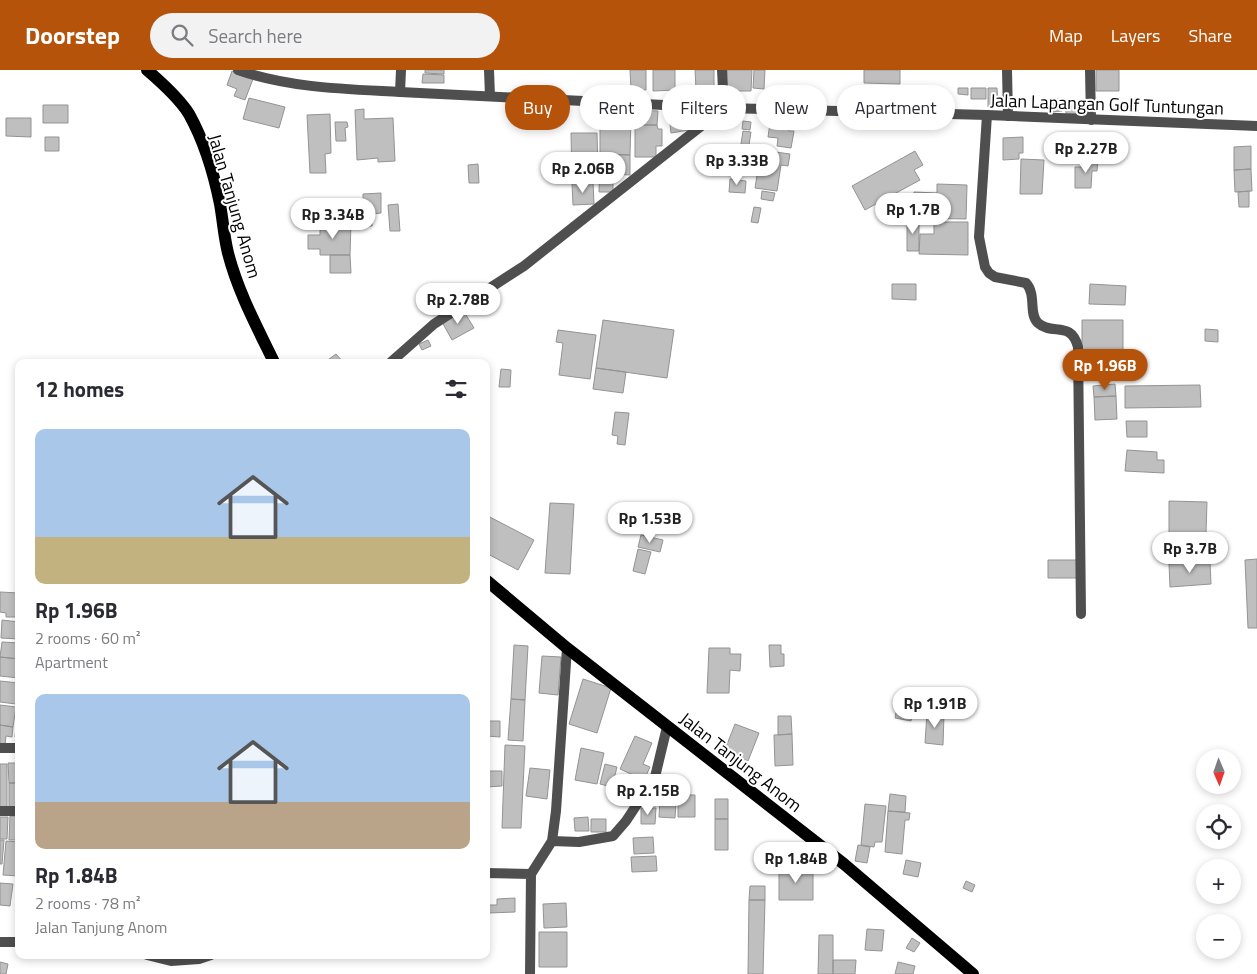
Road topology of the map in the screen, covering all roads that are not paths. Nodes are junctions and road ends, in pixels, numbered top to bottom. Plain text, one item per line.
1 (147, 70) edge
2 (238, 70) edge
3 (401, 70) edge
4 (489, 70) edge
5 (722, 70) edge
6 (1007, 70) edge
7 (1090, 70) edge
8 (723, 85) edge
9 (400, 92) junction
10 (490, 96) junction
11 (662, 105) edge
12 (746, 109) edge
13 (987, 115) junction
14 (1008, 116) junction
15 (1091, 120) junction
16 (1257, 126) edge
17 (696, 130) edge
18 (272, 359) edge
19 (394, 359) edge
20 (490, 583) edge
21 (1082, 614) dead end
22 (567, 648) junction
23 (666, 727) junction
24 (0, 748) edge
25 (15, 748) edge
26 (15, 811) edge
27 (0, 812) edge
28 (552, 840) junction
29 (490, 873) edge
30 (531, 874) junction
31 (0, 942) edge
32 (15, 942) edge
33 (163, 959) edge
34 (200, 959) edge
35 (530, 974) edge
36 (973, 974) edge

1 - 18 main road, Jalan Tanjung Anom
2 - 9 street, Jalan Lapangan Golf Tuntungan
3 - 9 street
4 - 10 street
5 - 8 street
6 - 14 street
7 - 15 street
9 - 10 street, Jalan Lapangan Golf Tuntungan
10 - 11 street, Jalan Lapangan Golf Tuntungan
12 - 13 street, Jalan Lapangan Golf Tuntungan
13 - 14 street, Jalan Lapangan Golf Tuntungan
13 - 21 street
14 - 15 street, Jalan Lapangan Golf Tuntungan
15 - 16 street, Jalan Lapangan Golf Tuntungan
17 - 19 street
20 - 22 main road, Jalan Tanjung Anom
22 - 23 main road, Jalan Tanjung Anom
22 - 28 street
23 - 28 street
23 - 36 main road, Jalan Tanjung Anom
24 - 25 street
26 - 27 street
28 - 30 street
29 - 30 street
30 - 35 street
31 - 32 street
33 - 34 street

